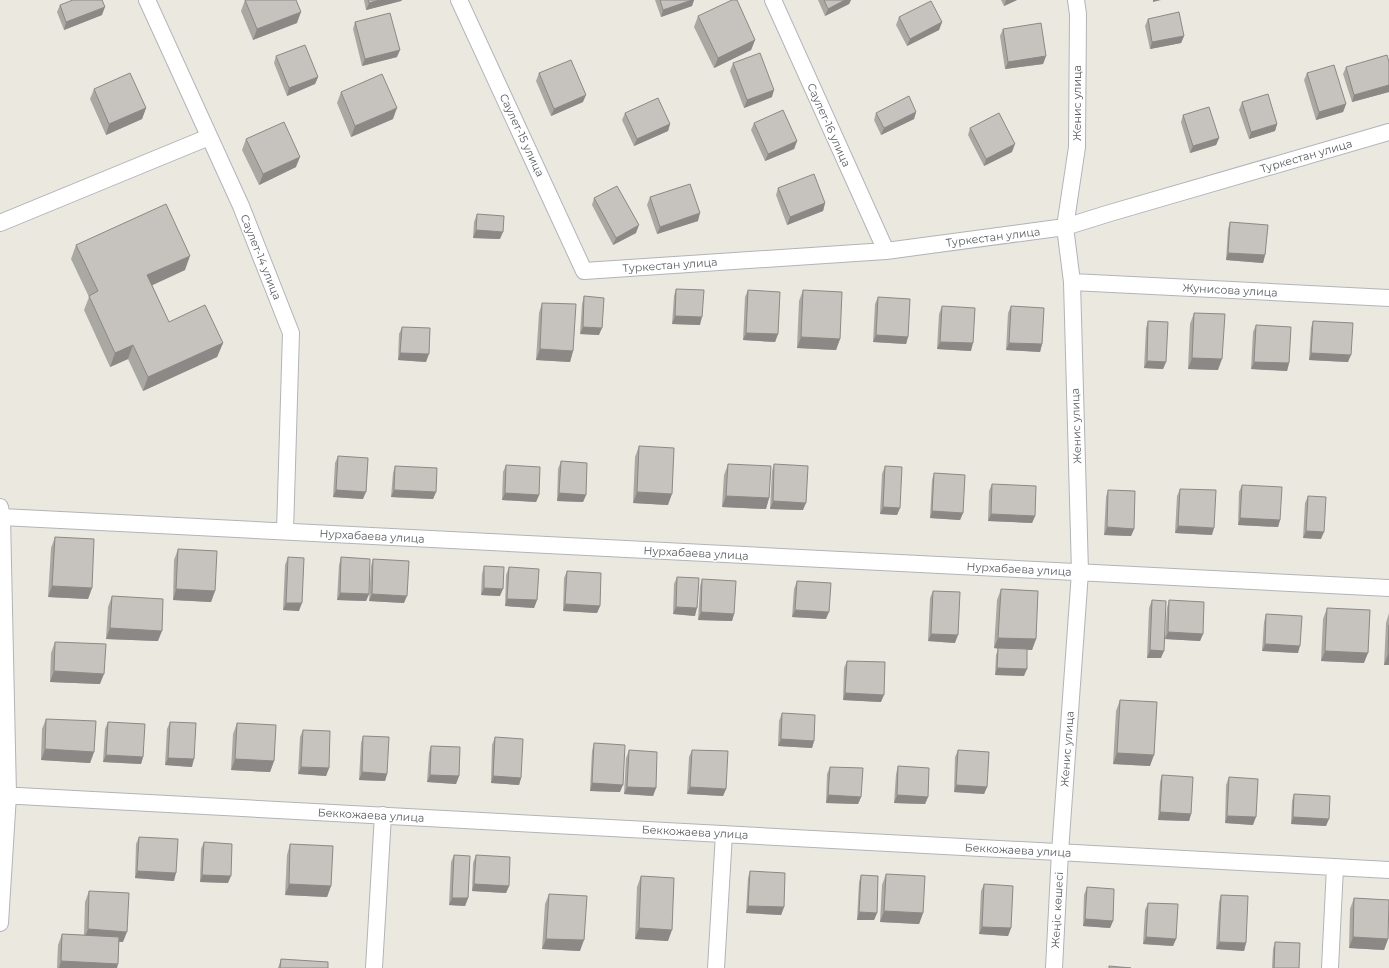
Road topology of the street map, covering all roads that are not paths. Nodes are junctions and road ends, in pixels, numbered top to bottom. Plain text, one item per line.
1 (147, 0) edge
2 (459, 0) edge
3 (772, 0) edge
4 (1076, 0) edge
5 (1389, 132) edge
6 (209, 137) junction
7 (0, 223) edge
8 (1065, 227) junction
9 (886, 251) junction
10 (584, 271) joint
11 (1072, 282) junction
12 (1389, 298) edge
13 (1, 512) edge
14 (285, 531) junction
15 (1080, 572) junction
16 (1389, 588) edge
17 (4, 795) edge
18 (382, 815) junction
19 (724, 834) junction
20 (1060, 852) junction
21 (1336, 867) junction
22 (1389, 870) edge
23 (0, 923) edge
24 (374, 968) edge
25 (716, 968) edge
26 (1054, 968) edge
27 (1330, 968) edge

1 - 6 street, Саулет-14 улица
2 - 10 street, Саулет-15 улица
3 - 9 street, Саулет-16 улица
4 - 8 street, Женис улица
5 - 8 street, Туркестан улица
6 - 7 street
6 - 14 street, Саулет-14 улица
8 - 9 street, Туркестан улица
8 - 11 street, Женис улица
9 - 10 street, Туркестан улица
11 - 12 street, Жунисова улица
11 - 15 street, Женис улица
13 - 14 street, Нурхабаева улица
13 - 17 street
14 - 15 street, Нурхабаева улица
15 - 16 street, Нурхабаева улица
15 - 20 street, Женис улица
17 - 18 street, Беккожаева улица
17 - 23 street
18 - 19 street, Беккожаева улица
18 - 24 street
19 - 20 street, Беккожаева улица
19 - 25 street
20 - 21 street, Беккожаева улица
20 - 26 street, Жеңіс көшесі
21 - 22 street, Беккожаева улица
21 - 27 street

